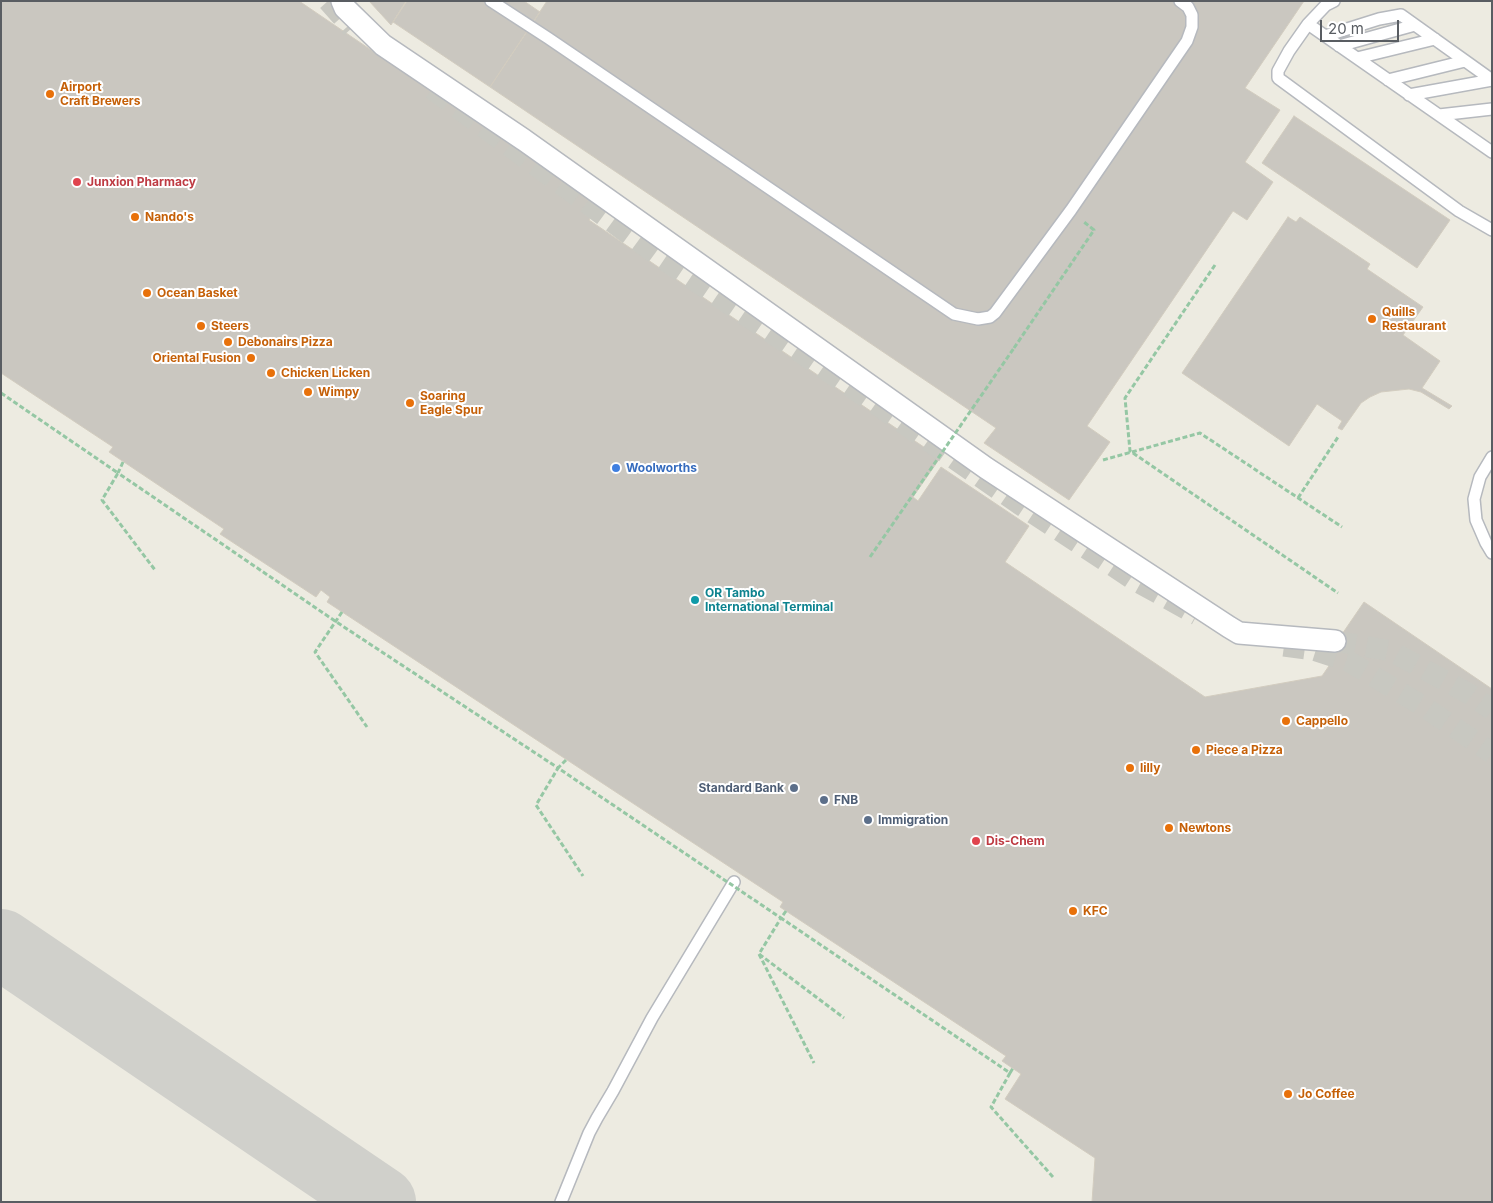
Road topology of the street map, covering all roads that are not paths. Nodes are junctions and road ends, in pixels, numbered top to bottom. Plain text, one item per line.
1 (342, 1) edge
2 (491, 1) edge
3 (1180, 1) edge
4 (1334, 1) edge
5 (1308, 24) junction
6 (1415, 25) junction
7 (1325, 36) junction
8 (1435, 39) junction
9 (1338, 46) junction
10 (1357, 58) junction
11 (1465, 61) junction
12 (1388, 80) junction
13 (1492, 80) edge
14 (1409, 95) junction
15 (1492, 109) edge
16 (1438, 115) junction
17 (1492, 152) edge
18 (1492, 230) edge
19 (1492, 457) edge
20 (1492, 553) edge
21 (1335, 641) tunnel mouth
22 (734, 882) dead end
23 (561, 1202) edge

1 - 21 street
2 - 3 lane
4 - 5 lane
5 - 7 lane
5 - 18 lane
6 - 7 lane
6 - 8 lane
6 - 9 lane
7 - 9 lane
8 - 10 lane
8 - 11 lane
9 - 10 lane
10 - 12 lane
11 - 12 lane
11 - 13 lane
12 - 14 lane
13 - 14 lane
14 - 16 lane
15 - 16 lane
16 - 17 lane
19 - 20 lane
22 - 23 lane

